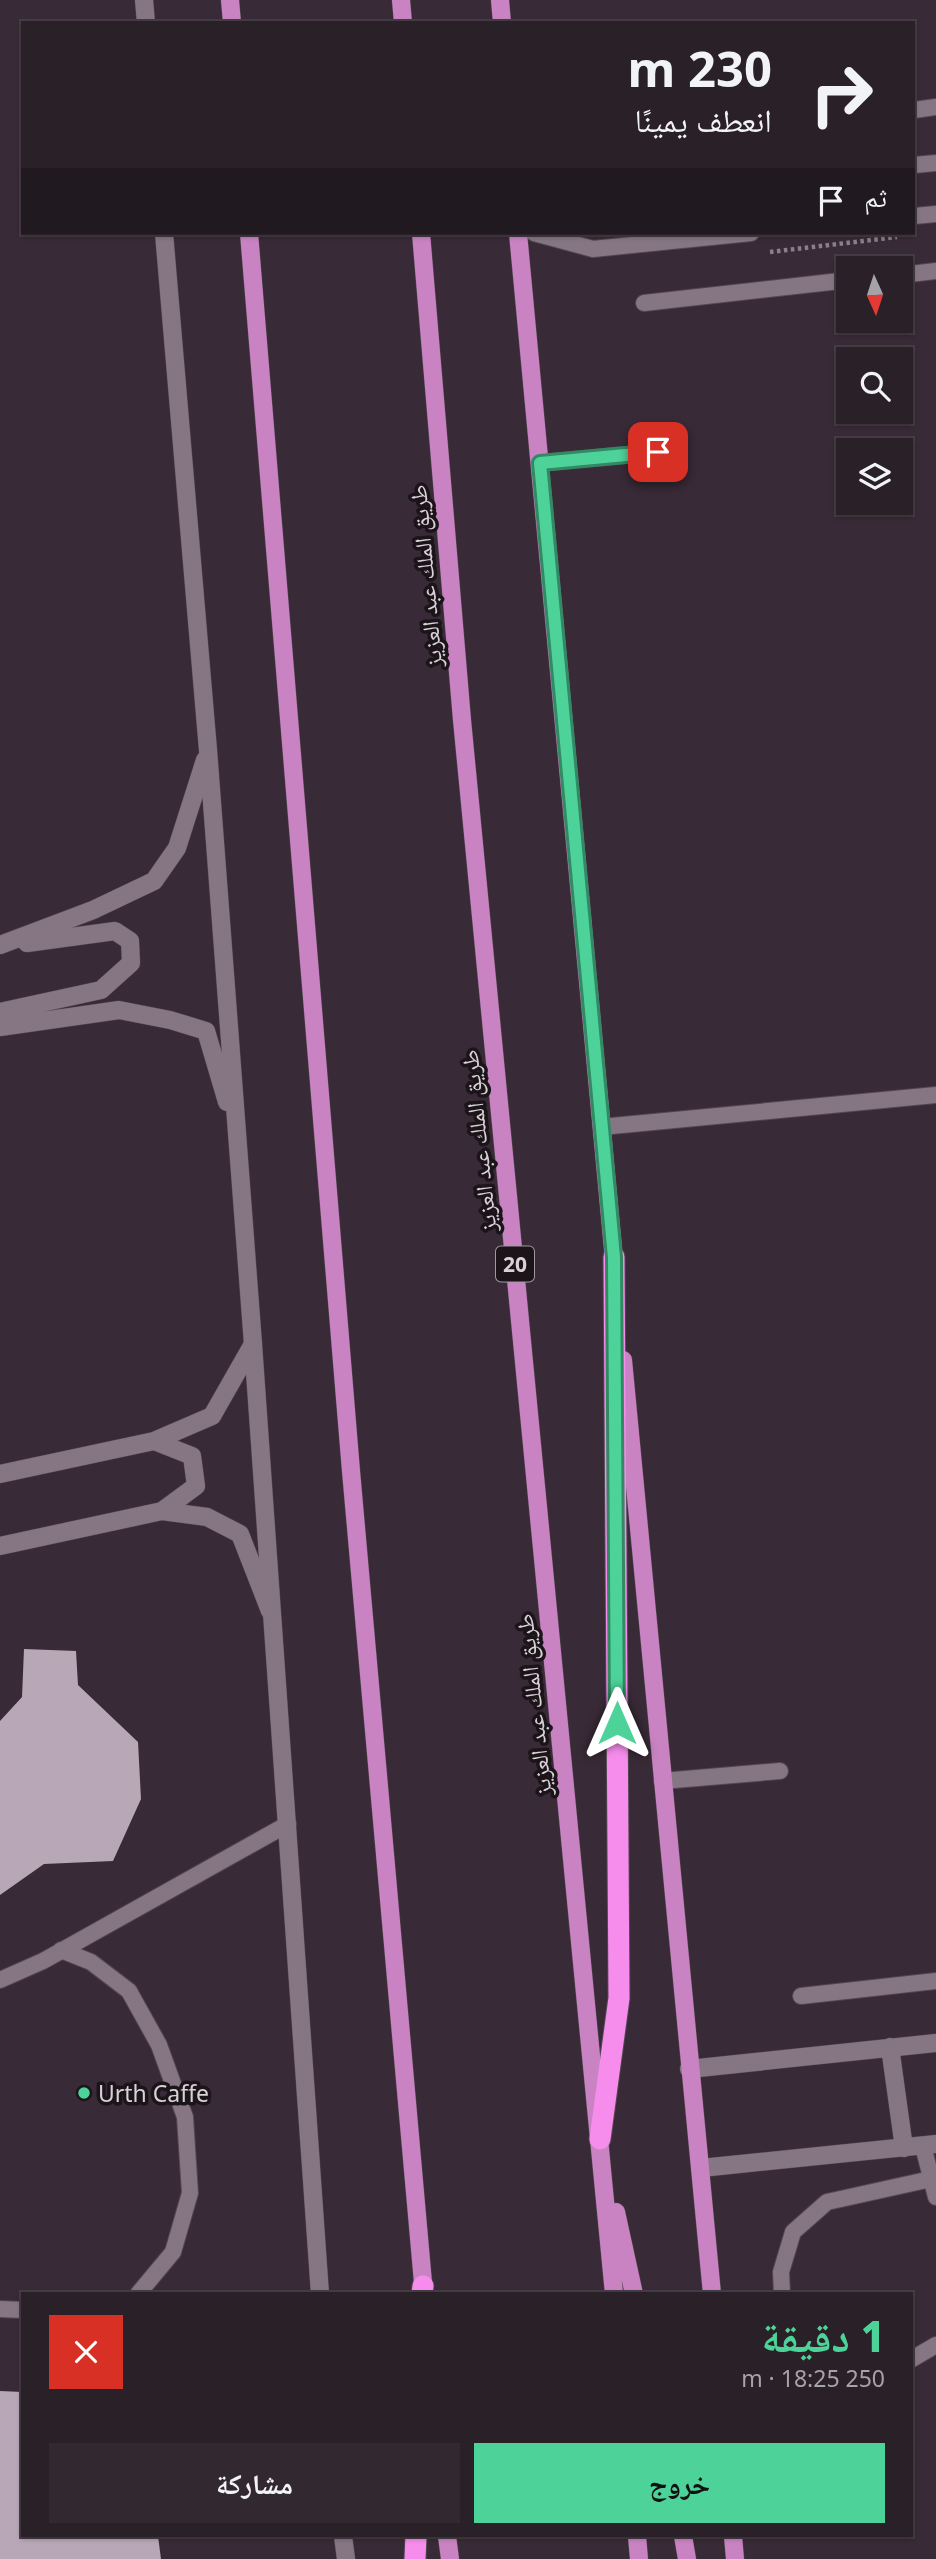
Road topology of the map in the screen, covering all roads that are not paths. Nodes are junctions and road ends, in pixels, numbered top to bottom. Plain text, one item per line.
1 (144, 0) edge
2 (230, 0) edge
3 (401, 0) edge
4 (500, 0) edge
5 (146, 21) edge
6 (232, 21) edge
7 (403, 21) edge
8 (502, 21) edge
9 (936, 107) edge
10 (915, 110) edge
11 (936, 163) edge
12 (915, 165) edge
13 (936, 214) edge
14 (915, 216) edge
15 (164, 235) edge
16 (249, 235) edge
17 (421, 235) edge
18 (518, 235) edge
19 (541, 235) edge
20 (731, 235) edge
21 (936, 271) edge
22 (914, 274) edge
23 (836, 281) edge
24 (644, 303) dead end
25 (658, 452) dead end
26 (540, 463) junction
27 (208, 750) junction
28 (0, 946) edge
29 (0, 1012) edge
30 (0, 1027) edge
31 (936, 1095) edge
32 (601, 1127) junction
33 (237, 1136) junction
34 (614, 1257) junction
35 (253, 1344) junction
36 (154, 1441) junction
37 (0, 1474) edge
38 (162, 1511) junction
39 (0, 1546) edge
40 (270, 1611) junction
41 (780, 1771) dead end
42 (662, 1781) junction
43 (288, 1824) junction
44 (61, 1950) junction
45 (0, 1980) edge
46 (936, 1982) edge
47 (801, 1996) dead end
48 (936, 2043) edge
49 (890, 2048) junction
50 (689, 2069) junction
51 (600, 2138) junction
52 (930, 2145) edge
53 (904, 2148) junction
54 (701, 2168) junction
55 (931, 2179) junction
56 (936, 2197) edge
57 (423, 2291) edge
58 (140, 2292) edge
59 (320, 2292) edge
60 (614, 2292) edge
61 (634, 2292) edge
62 (712, 2292) edge
63 (782, 2292) edge
64 (0, 2309) edge
65 (21, 2310) edge
66 (936, 2345) edge
67 (913, 2358) edge
68 (343, 2537) edge
69 (416, 2537) edge
70 (447, 2537) edge
71 (637, 2537) edge
72 (683, 2537) edge
73 (733, 2537) edge
74 (346, 2559) edge
75 (415, 2559) edge
76 (450, 2559) edge
77 (639, 2559) edge
78 (687, 2559) edge
79 (735, 2559) edge

1 - 5 main road
2 - 6 main road
3 - 7 main road
4 - 8 main road
9 - 10 lane
11 - 12 lane
13 - 14 lane
15 - 27 main road
16 - 57 main road
17 - 51 main road, طريق الملك عبد العزيز / 20
18 - 26 main road
19 - 20 lane
21 - 22 lane
23 - 24 lane
25 - 26 lane
26 - 32 main road
27 - 28 main road
27 - 33 main road
28 - 29 main road
30 - 33 main road
31 - 32 lane
32 - 34 main road
33 - 35 main road
34 - 42 main road
34 - 51 highway
35 - 36 main road
35 - 40 main road
36 - 37 main road
36 - 38 main road
38 - 39 main road
38 - 40 main road
40 - 43 main road
41 - 42 lane
42 - 50 main road
43 - 44 lane
43 - 59 main road
44 - 45 lane
44 - 58 lane
46 - 47 lane
48 - 49 main road
49 - 50 main road
49 - 53 main road
50 - 54 main road
51 - 60 main road, طريق الملك عبد العزيز / 20
51 - 61 main road
52 - 53 main road
52 - 55 lane
53 - 54 main road
54 - 62 main road
55 - 56 lane
55 - 63 lane
64 - 65 lane
66 - 67 lane
68 - 74 main road
69 - 75 highway
70 - 76 main road
71 - 77 main road
72 - 78 main road
73 - 79 main road

